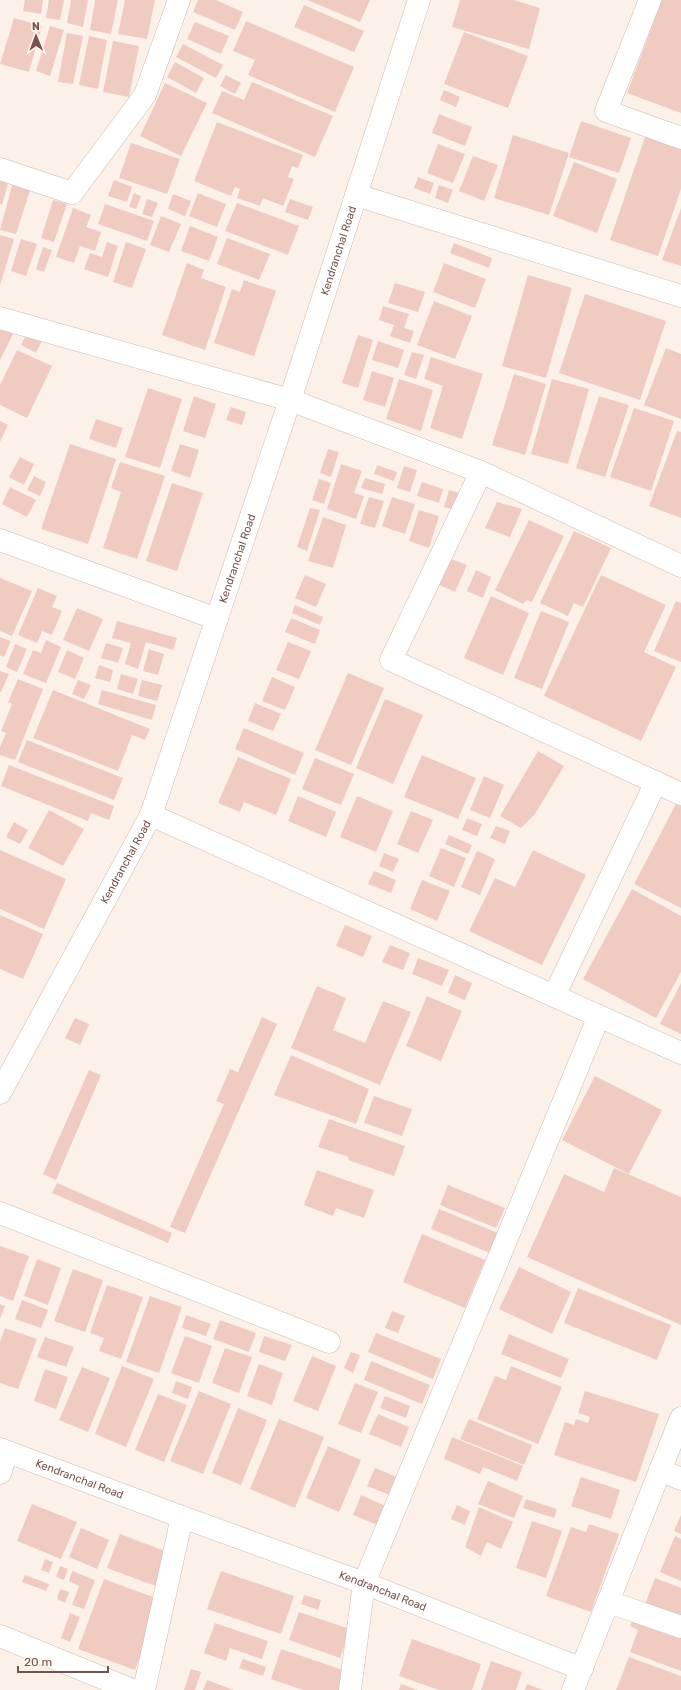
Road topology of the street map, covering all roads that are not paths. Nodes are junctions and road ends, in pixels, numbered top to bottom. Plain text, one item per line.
1 (179, 0) edge
2 (419, 0) edge
3 (650, 0) edge
4 (681, 138) edge
5 (0, 169) edge
6 (356, 195) junction
7 (681, 296) edge
8 (0, 318) edge
9 (290, 400) junction
10 (481, 472) junction
11 (0, 540) edge
12 (681, 566) edge
13 (217, 619) junction
14 (656, 782) junction
15 (681, 794) edge
16 (151, 815) junction
17 (554, 996) junction
18 (599, 1016) junction
19 (681, 1053) edge
20 (0, 1093) edge
21 (0, 1213) edge
22 (329, 1342) dead end
23 (681, 1418) edge
24 (4, 1450) edge
25 (660, 1470) junction
26 (0, 1473) edge
27 (681, 1479) edge
28 (182, 1517) junction
29 (364, 1583) junction
30 (609, 1602) junction
31 (681, 1627) edge
32 (0, 1636) edge
33 (582, 1669) junction
34 (132, 1690) edge
35 (144, 1690) edge
36 (350, 1690) edge
37 (573, 1690) edge

1 - 5 street
2 - 6 street, Kendranchal Road
3 - 4 street
6 - 7 street
6 - 9 street, Kendranchal Road
8 - 9 street
9 - 10 street
9 - 13 street, Kendranchal Road
10 - 12 street
10 - 14 street
11 - 13 street
13 - 16 street, Kendranchal Road
14 - 15 street
14 - 17 street
16 - 17 street
16 - 20 street, Kendranchal Road
17 - 18 street
18 - 19 street
18 - 29 street
21 - 22 street
23 - 25 street
24 - 26 street
24 - 28 street, Kendranchal Road
25 - 27 street
25 - 30 street
28 - 29 street, Kendranchal Road
28 - 35 street
29 - 33 street, Kendranchal Road
29 - 36 street
30 - 31 street
30 - 33 street
32 - 34 street
33 - 37 street

